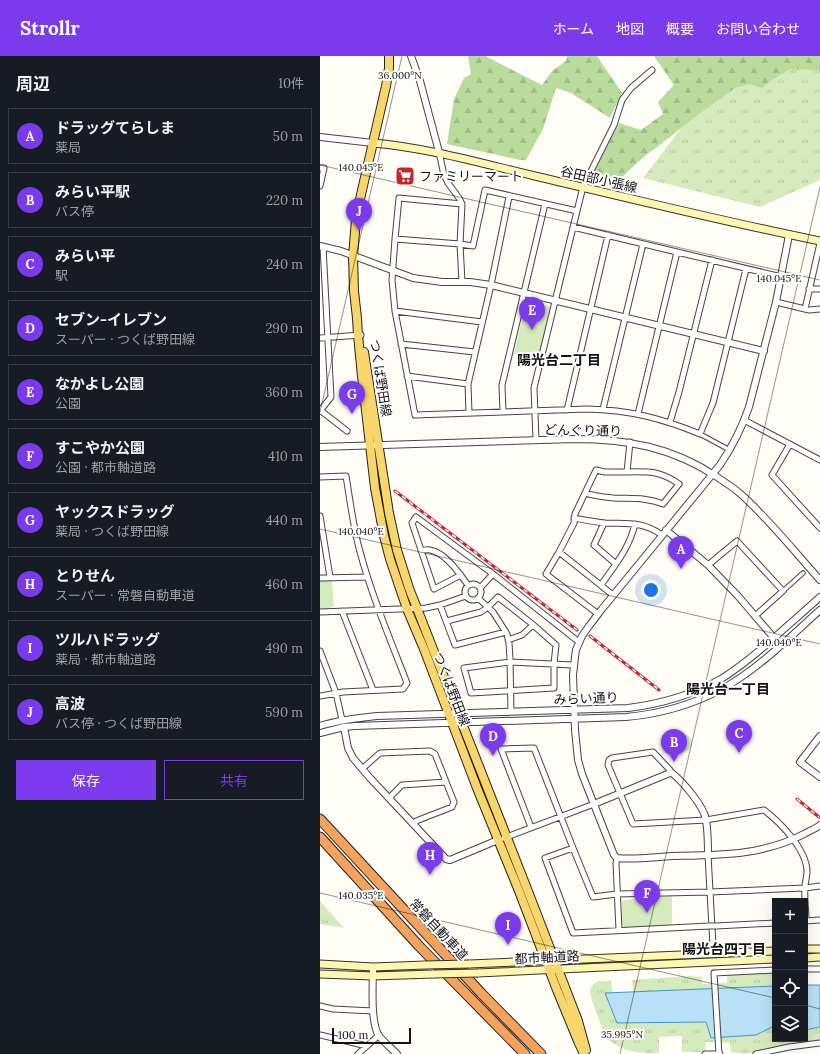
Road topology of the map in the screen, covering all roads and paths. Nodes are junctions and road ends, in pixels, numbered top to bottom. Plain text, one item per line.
1 (389, 56) edge
2 (411, 56) edge
3 (652, 70) dead end
4 (320, 137) edge
5 (373, 143) junction
6 (439, 152) junction
7 (320, 168) edge
8 (320, 186) edge
9 (583, 187) junction
10 (509, 196) junction
11 (462, 204) junction
12 (545, 204) junction
13 (577, 211) junction
14 (573, 227) junction
15 (608, 235) junction
16 (789, 235) junction
17 (395, 239) junction
18 (820, 242) edge
19 (460, 244) junction
20 (643, 244) junction
21 (322, 247) edge
22 (677, 252) junction
23 (353, 256) junction
24 (712, 260) junction
25 (746, 269) junction
26 (392, 271) junction
27 (782, 277) junction
28 (462, 282) junction
29 (491, 285) junction
30 (820, 289) edge
31 (810, 290) junction
32 (524, 293) junction
33 (555, 301) junction
34 (776, 302) junction
35 (590, 309) junction
36 (820, 309) edge
37 (805, 310) junction
38 (395, 311) junction
39 (625, 318) junction
40 (482, 322) junction
41 (659, 326) junction
42 (360, 335) junction
43 (694, 335) junction
44 (320, 338) edge
45 (328, 338) junction
46 (728, 343) junction
47 (401, 344) junction
48 (475, 352) junction
49 (764, 352) junction
50 (407, 376) junction
51 (468, 384) junction
52 (603, 409) junction
53 (320, 410) edge
54 (567, 410) junction
55 (535, 411) junction
56 (503, 412) junction
57 (469, 413) junction
58 (638, 414) junction
59 (744, 420) junction
60 (670, 422) junction
61 (346, 431) dead end
62 (700, 434) junction
63 (536, 440) junction
64 (630, 442) junction
65 (790, 444) junction
66 (379, 445) junction
67 (370, 446) junction
68 (320, 447) edge
69 (726, 448) dead end
70 (820, 460) edge
71 (627, 472) junction
72 (712, 474) junction
73 (320, 477) edge
74 (585, 494) junction
75 (320, 516) edge
76 (574, 518) junction
77 (604, 523) junction
78 (635, 524) junction
79 (820, 528) edge
80 (664, 532) junction
81 (421, 551) junction
82 (559, 552) junction
83 (616, 564) junction
84 (708, 566) junction
85 (803, 573) dead end
86 (493, 574) junction
87 (461, 575) junction
88 (330, 577) junction
89 (368, 577) junction
90 (320, 578) edge
91 (820, 580) edge
92 (468, 585) junction
93 (601, 585) junction
94 (480, 588) junction
95 (782, 591) junction
96 (613, 595) junction
97 (466, 596) junction
98 (820, 597) edge
99 (478, 598) junction
100 (440, 605) junction
101 (488, 607) junction
102 (416, 608) junction
103 (407, 609) junction
104 (379, 610) junction
105 (820, 610) edge
106 (342, 611) junction
107 (320, 612) edge
108 (598, 614) junction
109 (755, 616) junction
110 (447, 621) junction
111 (533, 625) junction
112 (506, 632) junction
113 (774, 638) junction
114 (508, 640) junction
115 (579, 642) junction
116 (320, 651) edge
117 (510, 662) junction
118 (322, 663) edge
119 (554, 664) junction
120 (573, 665) junction
121 (373, 690) junction
122 (511, 690) junction
123 (336, 693) junction
124 (320, 696) edge
125 (574, 710) junction
126 (511, 712) junction
127 (458, 713) junction
128 (448, 714) junction
129 (575, 719) junction
130 (342, 720) junction
131 (452, 723) junction
132 (462, 723) junction
133 (320, 726) edge
134 (344, 727) junction
135 (320, 733) edge
136 (820, 736) edge
137 (362, 769) junction
138 (671, 773) junction
139 (820, 777) edge
140 (446, 782) junction
141 (620, 793) junction
142 (388, 798) junction
143 (594, 804) junction
144 (561, 816) junction
145 (320, 819) edge
146 (706, 820) junction
147 (414, 824) junction
148 (820, 825) edge
149 (531, 827) junction
150 (320, 837) edge
151 (506, 837) junction
152 (498, 840) junction
153 (793, 840) junction
154 (573, 848) junction
155 (708, 855) junction
156 (617, 858) junction
157 (820, 886) edge
158 (805, 888) junction
159 (710, 892) junction
160 (617, 894) junction
161 (805, 898) edge
162 (820, 920) edge
163 (808, 921) edge
164 (772, 923) edge
165 (619, 930) junction
166 (713, 946) tunnel mouth
167 (808, 949) edge
168 (820, 949) edge
169 (772, 951) edge
170 (820, 957) edge
171 (808, 958) edge
172 (772, 959) edge
173 (555, 960) junction
174 (545, 961) junction
175 (320, 964) edge
176 (373, 967) junction
177 (548, 969) junction
178 (558, 969) junction
179 (808, 969) edge
180 (820, 969) edge
181 (772, 970) edge
182 (320, 974) edge
183 (373, 976) junction
184 (320, 1006) edge
185 (373, 1011) junction
186 (320, 1035) edge
187 (379, 1036) junction
188 (820, 1043) edge
189 (367, 1046) junction
190 (719, 1053) edge
191 (358, 1054) edge
192 (397, 1054) edge
193 (525, 1054) edge
194 (541, 1054) edge
195 (584, 1054) edge
196 (588, 1054) edge
197 (705, 1054) edge
198 (756, 1054) edge

1 - 5 main road, つくば野田線
2 - 6 street
3 - 9 street
4 - 5 street
5 - 6 main road, 谷田部小張線
5 - 23 main road, つくば野田線
6 - 9 main road, 谷田部小張線
6 - 11 street
7 - 8 street
9 - 13 street
9 - 16 main road, 谷田部小張線
10 - 12 street
10 - 19 street
10 - 29 street
11 - 17 street
11 - 19 street
12 - 13 street
12 - 32 street
13 - 14 street
14 - 15 street
14 - 33 street
15 - 20 street
15 - 35 street
16 - 18 main road, 谷田部小張線
16 - 27 street
17 - 19 street
17 - 26 street
18 - 31 street
19 - 28 street
20 - 22 street
20 - 39 street
21 - 23 street
21 - 45 street
22 - 24 street
22 - 41 street
23 - 26 street
23 - 42 main road, つくば野田線
24 - 25 street
24 - 43 street
25 - 27 street
25 - 46 street
26 - 28 street
26 - 38 street
27 - 34 street
28 - 29 street
29 - 32 street
29 - 40 street
30 - 31 street
31 - 37 street
32 - 33 street
32 - 56 street
33 - 35 street
33 - 55 street
34 - 37 street
34 - 49 street
35 - 39 street
35 - 54 street
36 - 37 street
38 - 40 street
38 - 47 street
39 - 41 street
39 - 52 street
40 - 48 street
41 - 43 street
41 - 58 street
42 - 45 street
42 - 66 main road, つくば野田線
42 - 67 main road, つくば野田線
43 - 46 street
43 - 60 street
44 - 45 street
45 - 53 street
46 - 49 street
46 - 62 street
47 - 48 street
47 - 50 street
48 - 51 street
49 - 59 street
50 - 51 street
50 - 57 street
51 - 57 street
52 - 54 street
52 - 58 street
53 - 61 street
54 - 55 street
55 - 56 street
55 - 63 street
56 - 57 street
58 - 60 street
59 - 65 street
59 - 72 street
60 - 62 street
62 - 69 street
63 - 64 street, どんぐり通り
63 - 66 street, どんぐり通り
64 - 71 street
64 - 72 street, どんぐり通り
65 - 70 street
65 - 79 street
66 - 67 street, どんぐり通り
66 - 102 main road, つくば野田線
67 - 68 street, どんぐり通り
67 - 103 main road, つくば野田線
71 - 74 street
71 - 74 street
72 - 80 street
72 - 91 street, どんぐり通り
73 - 89 street
74 - 76 street
75 - 88 street
76 - 77 street
76 - 82 street
77 - 78 street
77 - 83 street
78 - 80 street
78 - 83 street
80 - 84 street
80 - 96 street
81 - 86 street
81 - 87 street
81 - 87 street
82 - 93 street
82 - 108 street
83 - 93 street
84 - 95 street
84 - 109 street
85 - 95 street
86 - 94 street
86 - 115 street
87 - 92 street
88 - 89 street
88 - 90 street
89 - 104 street
92 - 94 street
92 - 97 street
93 - 96 street
94 - 99 street
95 - 109 street
96 - 108 street
97 - 99 street
97 - 100 street
98 - 113 street, みらい通り
99 - 101 street
100 - 102 street
100 - 110 street
101 - 110 street
101 - 111 street
101 - 112 street
102 - 103 street
102 - 127 main road, つくば野田線
103 - 104 street
103 - 128 main road, つくば野田線
104 - 106 street
104 - 121 street
105 - 129 street, みらい通り
106 - 107 street
106 - 121 street
108 - 115 street
109 - 113 street
110 - 112 street
111 - 114 street
111 - 119 street
112 - 114 street
113 - 125 street, みらい通り
114 - 117 street
115 - 120 street
116 - 118 street
117 - 119 street
117 - 122 street
117 - 122 street
118 - 123 street
119 - 120 street
119 - 122 street
120 - 125 street
121 - 123 street
122 - 126 street
123 - 124 street
123 - 130 street
125 - 126 street, みらい通り
125 - 129 street
126 - 127 street, みらい通り
127 - 128 street, みらい通り
127 - 132 main road, つくば野田線
128 - 130 street, みらい通り
128 - 131 main road, つくば野田線
129 - 132 street, みらい通り
129 - 143 street
130 - 133 street, みらい通り
131 - 132 street, みらい通り
131 - 134 street, みらい通り
131 - 152 main road, つくば野田線
132 - 151 main road, つくば野田線
134 - 135 street, みらい通り
134 - 137 street
136 - 139 street
137 - 140 street
137 - 142 street
138 - 141 street
138 - 141 street
138 - 146 street
140 - 142 street
140 - 147 street
141 - 143 street
141 - 146 street
142 - 147 street
143 - 144 street
143 - 156 street
144 - 149 street
144 - 149 street
144 - 154 street
145 - 194 highway, 常磐自動車道
146 - 153 street
146 - 155 street
147 - 152 street
148 - 153 street
149 - 151 street
150 - 193 highway, 常磐自動車道
151 - 152 street
151 - 173 main road, つくば野田線
152 - 174 main road, つくば野田線
153 - 155 street
153 - 158 street
154 - 160 street
154 - 165 street
155 - 156 street
155 - 159 street
156 - 160 street
157 - 158 street
158 - 159 street
158 - 161 street
159 - 160 street
159 - 166 street
160 - 165 street
162 - 163 street
164 - 165 street, bridge
167 - 168 main road
169 - 173 main road, 都市軸道路
170 - 171 main road
172 - 178 main road, 都市軸道路
173 - 174 main road, 都市軸道路
173 - 178 main road, つくば野田線
174 - 176 main road, 都市軸道路, bridge
174 - 177 main road, つくば野田線
175 - 176 main road, 都市軸道路
176 - 183 street
177 - 178 main road, 都市軸道路
177 - 183 main road, 都市軸道路, bridge
177 - 195 main road, つくば野田線
178 - 196 main road, つくば野田線
179 - 180 street
181 - 190 street
182 - 183 main road, 都市軸道路
183 - 185 street
184 - 185 street
185 - 187 street
186 - 189 street
187 - 189 street
187 - 192 street
188 - 198 street
189 - 191 street
190 - 197 street

